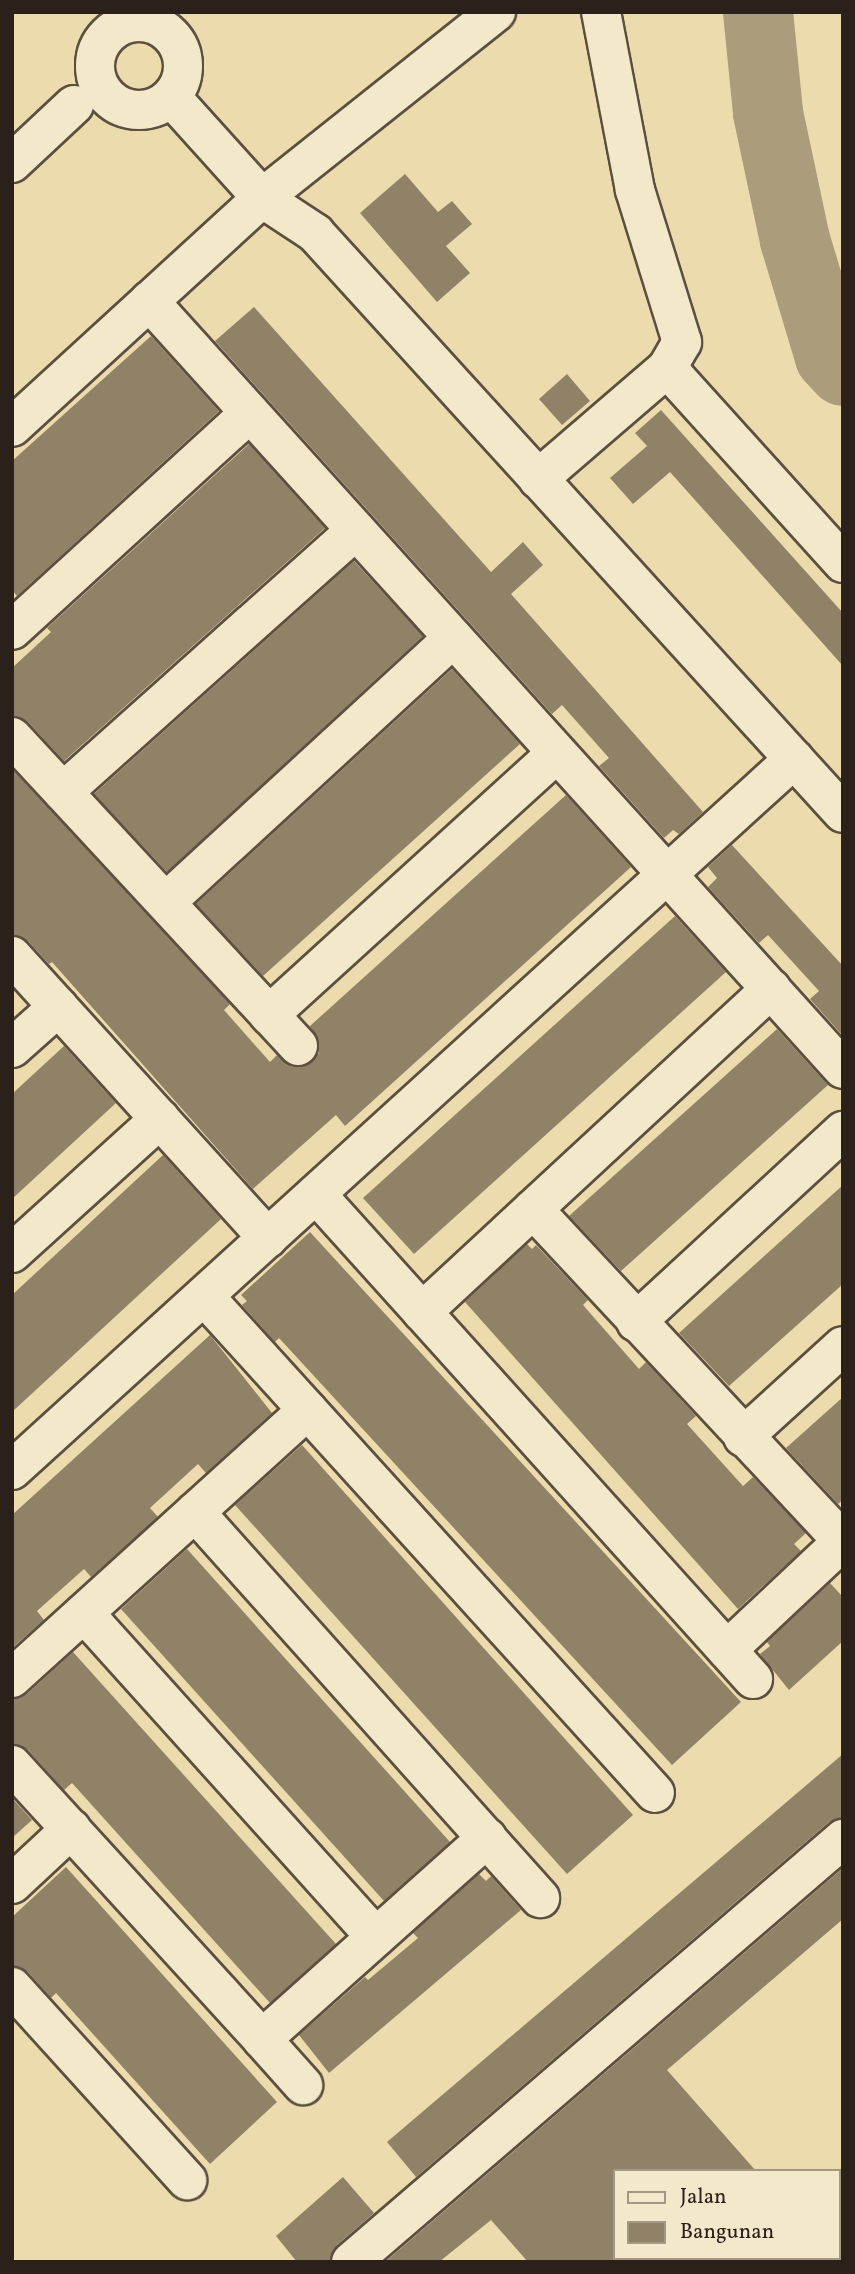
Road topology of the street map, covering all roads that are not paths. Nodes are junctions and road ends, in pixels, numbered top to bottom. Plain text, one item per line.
1 (496, 12) edge
2 (601, 12) edge
3 (170, 18) edge
4 (101, 22) edge
5 (171, 97) junction
6 (74, 105) dead end
7 (12, 163) edge
8 (262, 198) junction
9 (149, 301) junction
10 (667, 368) junction
11 (250, 413) junction
12 (12, 427) edge
13 (538, 479) junction
14 (356, 530) junction
15 (843, 563) edge
16 (12, 630) edge
17 (453, 638) junction
18 (12, 737) edge
19 (557, 753) junction
20 (794, 759) junction
21 (63, 792) junction
22 (843, 813) edge
23 (667, 875) junction
24 (166, 902) junction
25 (12, 956) edge
26 (771, 989) junction
27 (58, 1007) junction
28 (270, 1015) junction
29 (298, 1046) dead end
30 (12, 1048) edge
31 (843, 1069) edge
32 (160, 1119) junction
33 (843, 1131) edge
34 (316, 1194) junction
35 (533, 1209) junction
36 (268, 1238) junction
37 (12, 1253) edge
38 (204, 1296) junction
39 (422, 1312) junction
40 (636, 1322) junction
41 (843, 1346) edge
42 (308, 1410) junction
43 (743, 1437) junction
44 (12, 1470) edge
45 (195, 1513) junction
46 (842, 1542) edge
47 (84, 1613) junction
48 (727, 1650) junction
49 (12, 1678) edge
50 (753, 1679) dead end
51 (12, 1765) edge
52 (655, 1793) dead end
53 (71, 1829) junction
54 (487, 1838) junction
55 (843, 1839) edge
56 (12, 1884) edge
57 (540, 1898) dead end
58 (376, 1937) junction
59 (12, 1987) edge
60 (262, 2039) junction
61 (303, 2085) dead end
62 (187, 2180) dead end
63 (351, 2262) edge

1 - 8 street
2 - 10 street
3 - 4 street
3 - 5 street
4 - 5 street
5 - 8 street
6 - 7 street
8 - 9 street
8 - 13 street
9 - 11 street
9 - 12 street
10 - 13 street
10 - 15 street
11 - 14 street
11 - 16 street
13 - 20 street
14 - 17 street
14 - 21 street
17 - 19 street
17 - 24 street
18 - 21 street
19 - 23 street
19 - 28 street
20 - 22 street
20 - 23 street
21 - 24 street
23 - 26 street
23 - 34 street
24 - 28 street
25 - 27 street
26 - 31 street
26 - 35 street
27 - 30 street
27 - 32 street
28 - 29 street
32 - 36 street
32 - 37 street
33 - 40 street
34 - 36 street
34 - 39 street
35 - 39 street
35 - 40 street
36 - 38 street
38 - 42 street
38 - 44 street
39 - 48 street
40 - 43 street
41 - 43 street
42 - 45 street
42 - 52 street
43 - 46 street
45 - 47 street
45 - 54 street
46 - 48 street
47 - 49 street
47 - 58 street
48 - 50 street
51 - 53 street
53 - 56 street
53 - 60 street
54 - 57 street
54 - 58 street
55 - 63 street
58 - 60 street
59 - 62 street
60 - 61 street

